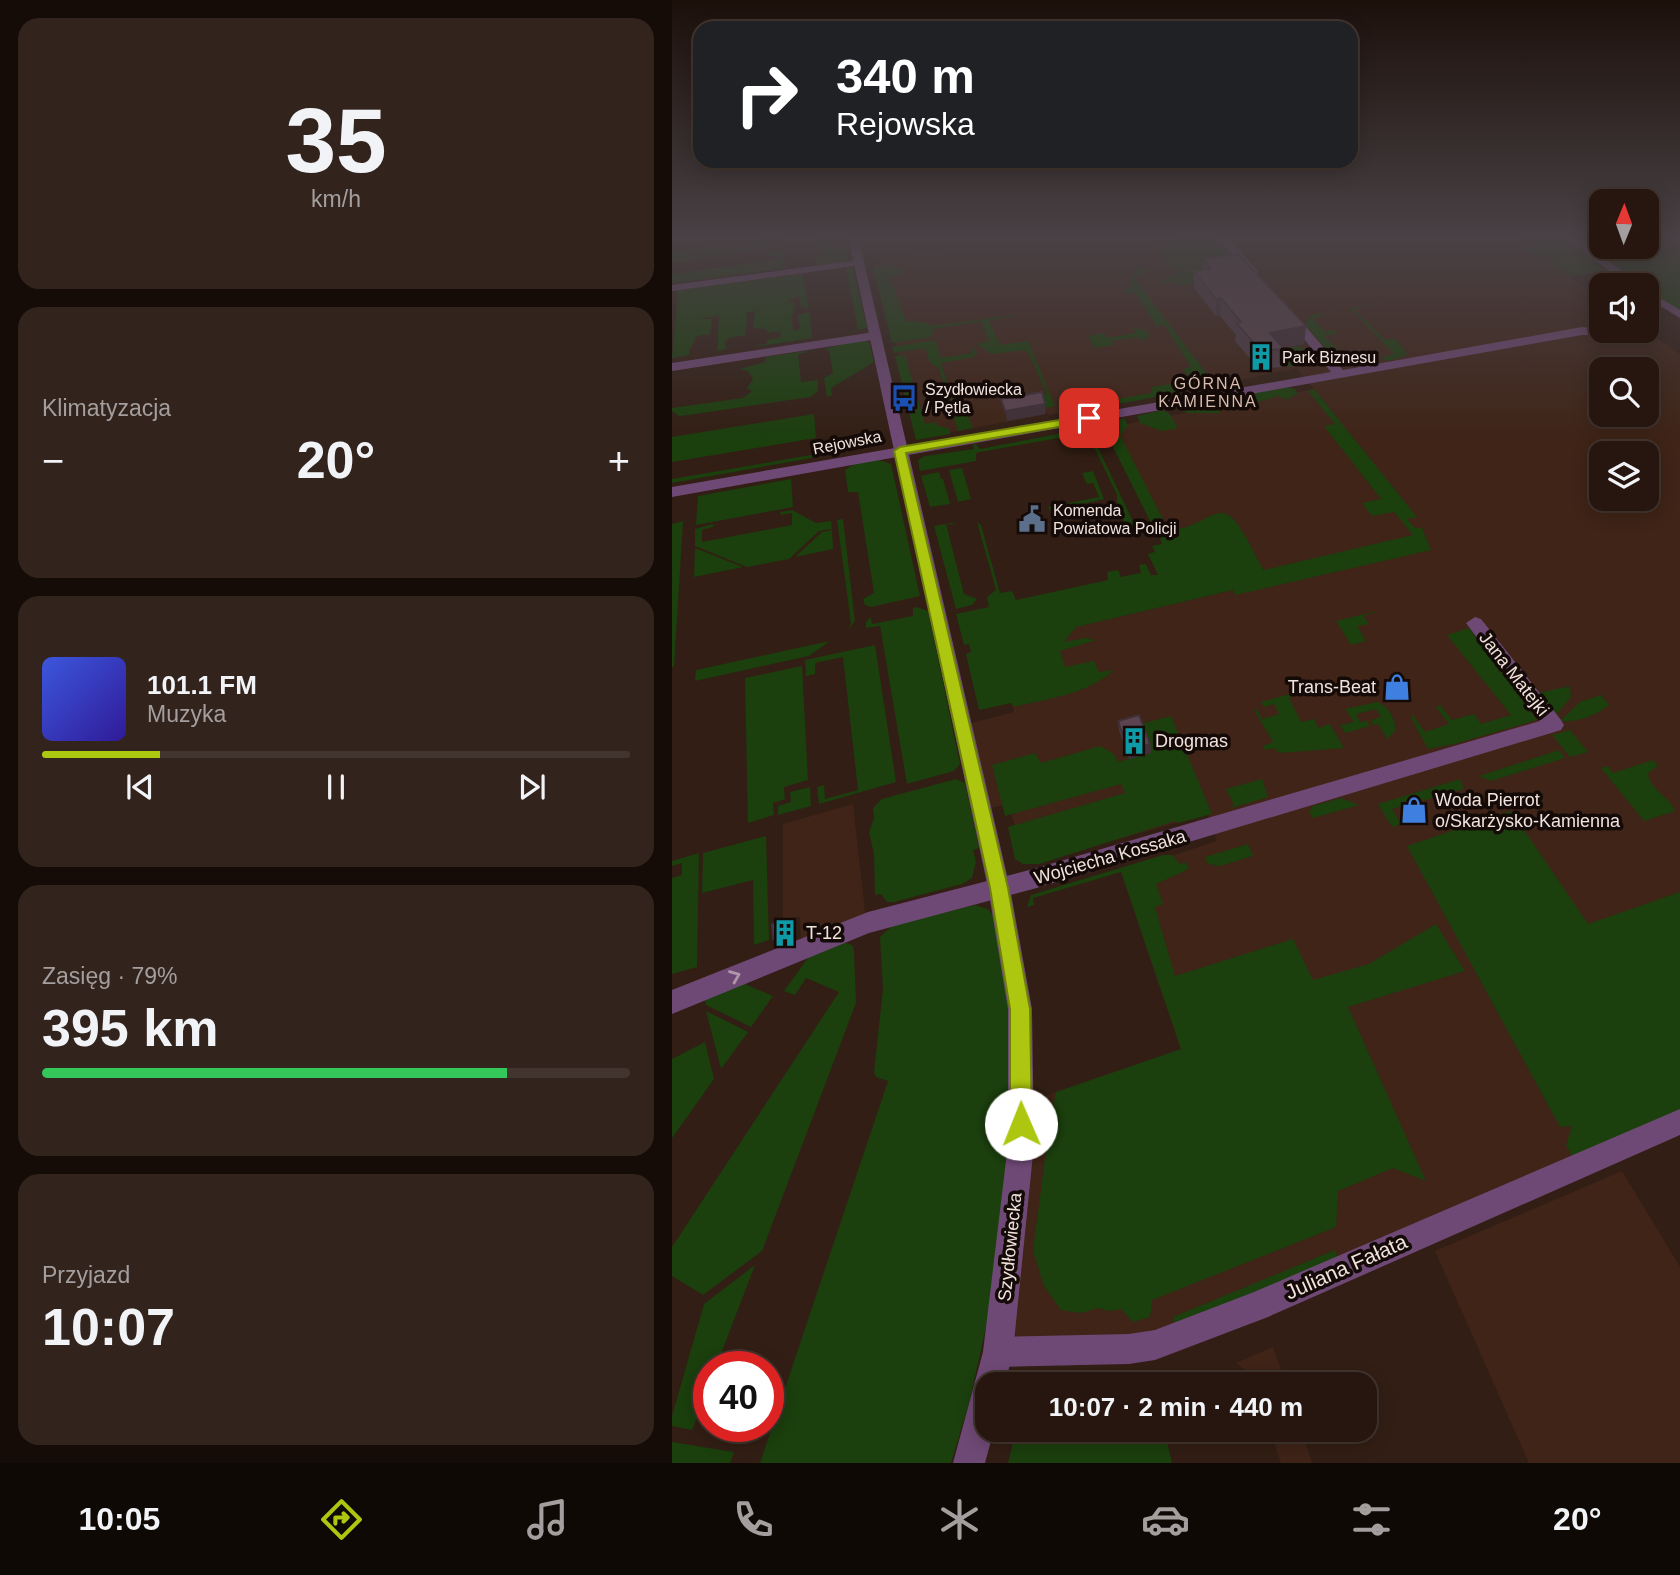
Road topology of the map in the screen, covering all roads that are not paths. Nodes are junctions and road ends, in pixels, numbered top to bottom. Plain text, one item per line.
1 (867, 304) edge
2 (1281, 304) edge
3 (1664, 304) edge
4 (1680, 315) edge
5 (1589, 332) edge
6 (874, 336) junction
7 (672, 367) edge
8 (1339, 373) junction
9 (900, 451) junction
10 (672, 492) edge
11 (1475, 623) dead end
12 (1553, 725) joint
13 (999, 888) junction
14 (672, 1002) edge
15 (1680, 1122) edge
16 (998, 1352) junction
17 (992, 1372) edge
18 (975, 1440) edge
19 (969, 1463) edge

1 - 6 street, Szydłowiecka
2 - 8 street
3 - 4 street
5 - 8 street, Rejowska
6 - 7 street
6 - 9 street, Szydłowiecka
8 - 9 street, Rejowska
9 - 10 street, Rejowska
9 - 13 street, Szydłowiecka
11 - 12 street, Jana Matejki
12 - 13 street, Wojciecha Kossaka
14 -> 13 street, Wojciecha Kossaka
13 - 16 street, Szydłowiecka
15 - 16 street, Juliana Fałata
16 - 17 street, Szydłowiecka
18 - 19 street

